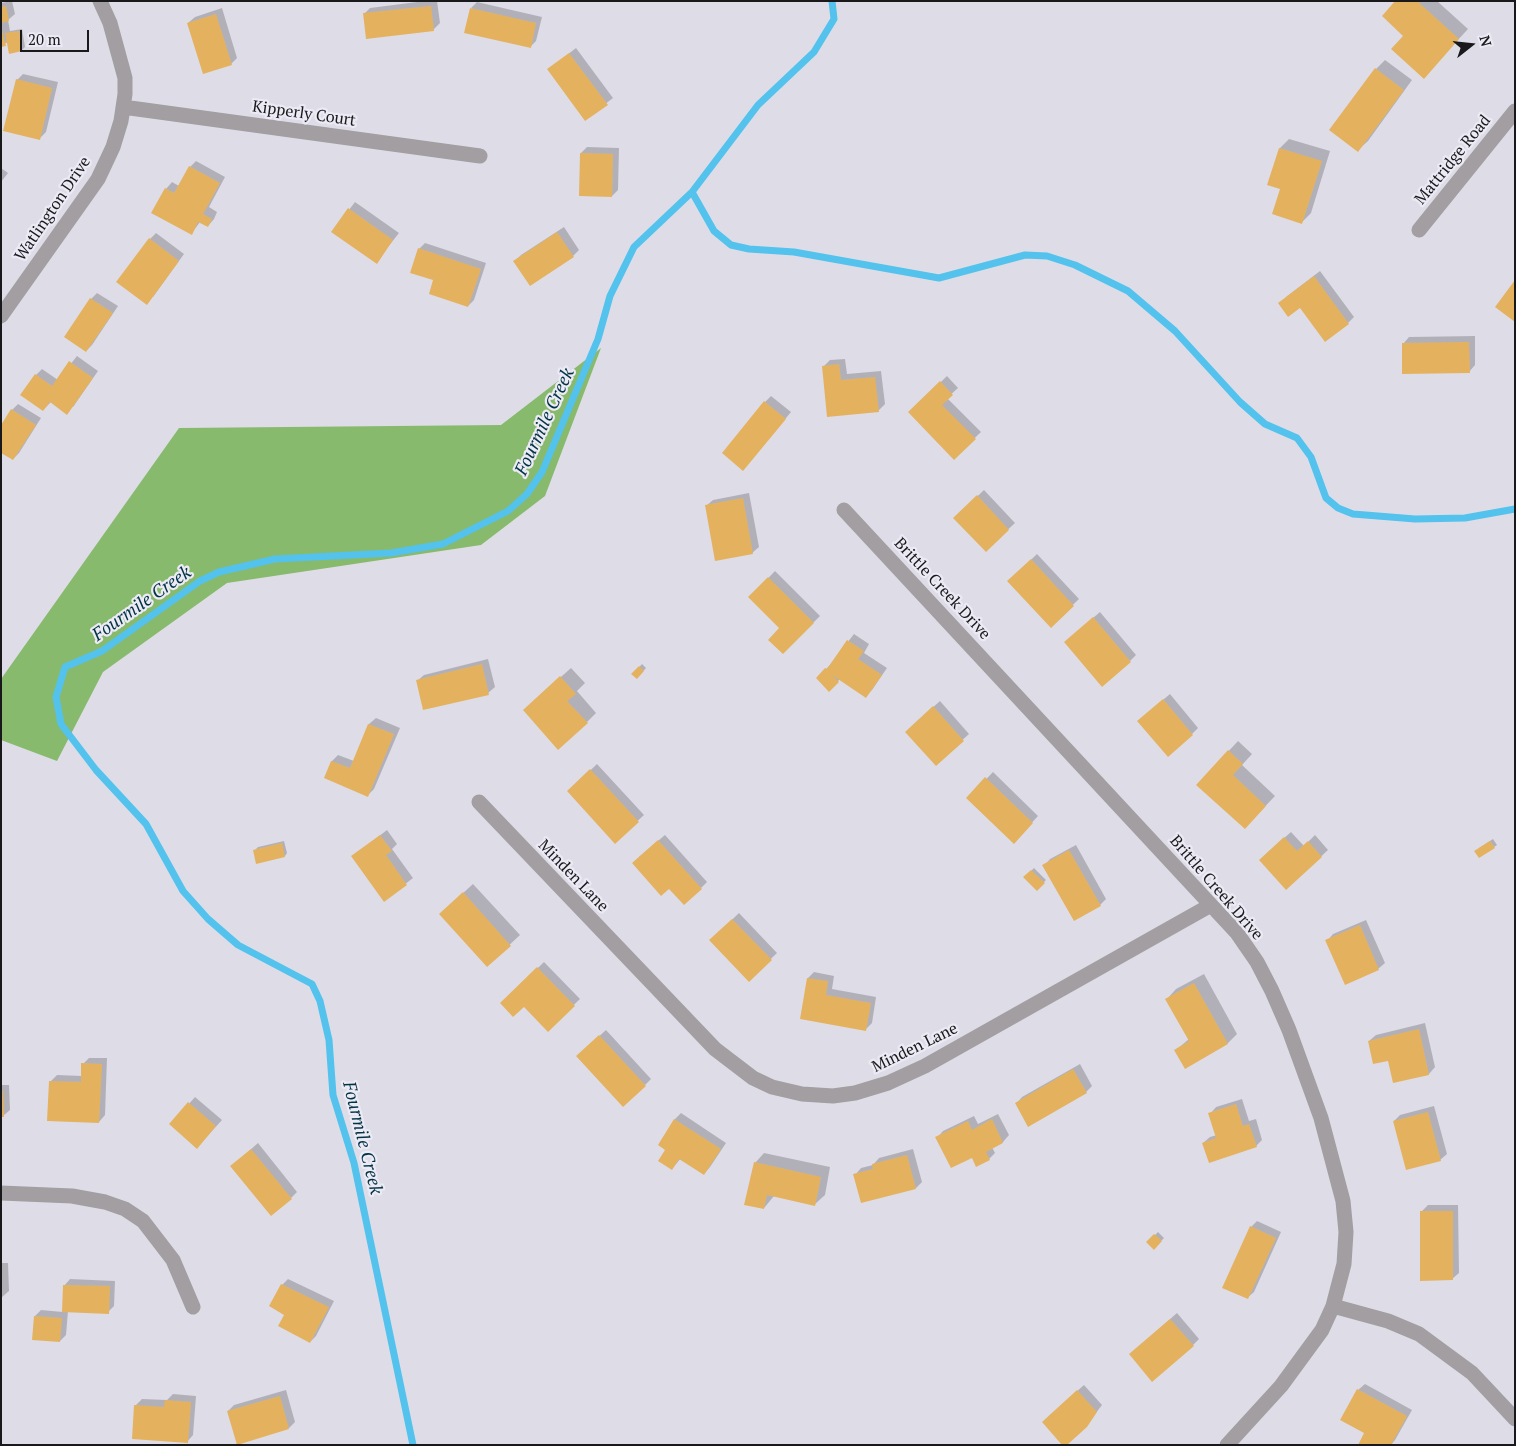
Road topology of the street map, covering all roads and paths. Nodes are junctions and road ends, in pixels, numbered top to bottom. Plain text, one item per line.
1 (100, 1) edge
2 (123, 108) junction
3 (1515, 111) edge
4 (480, 156) dead end
5 (1419, 230) dead end
6 (1, 316) edge
7 (844, 510) dead end
8 (479, 802) dead end
9 (1211, 905) junction
10 (1, 1194) edge
11 (1333, 1306) junction
12 (193, 1307) dead end
13 (1515, 1419) edge
14 (1227, 1445) edge

1 - 2 street, Watlington Drive
2 - 4 street, Kipperly Court
2 - 6 street, Watlington Drive
3 - 5 street, Mattridge Road
7 - 9 street, Brittle Creek Drive
8 - 9 street, Minden Lane
9 - 11 street, Brittle Creek Drive
10 - 12 street
11 - 13 street
11 - 14 street, Brittle Creek Drive

